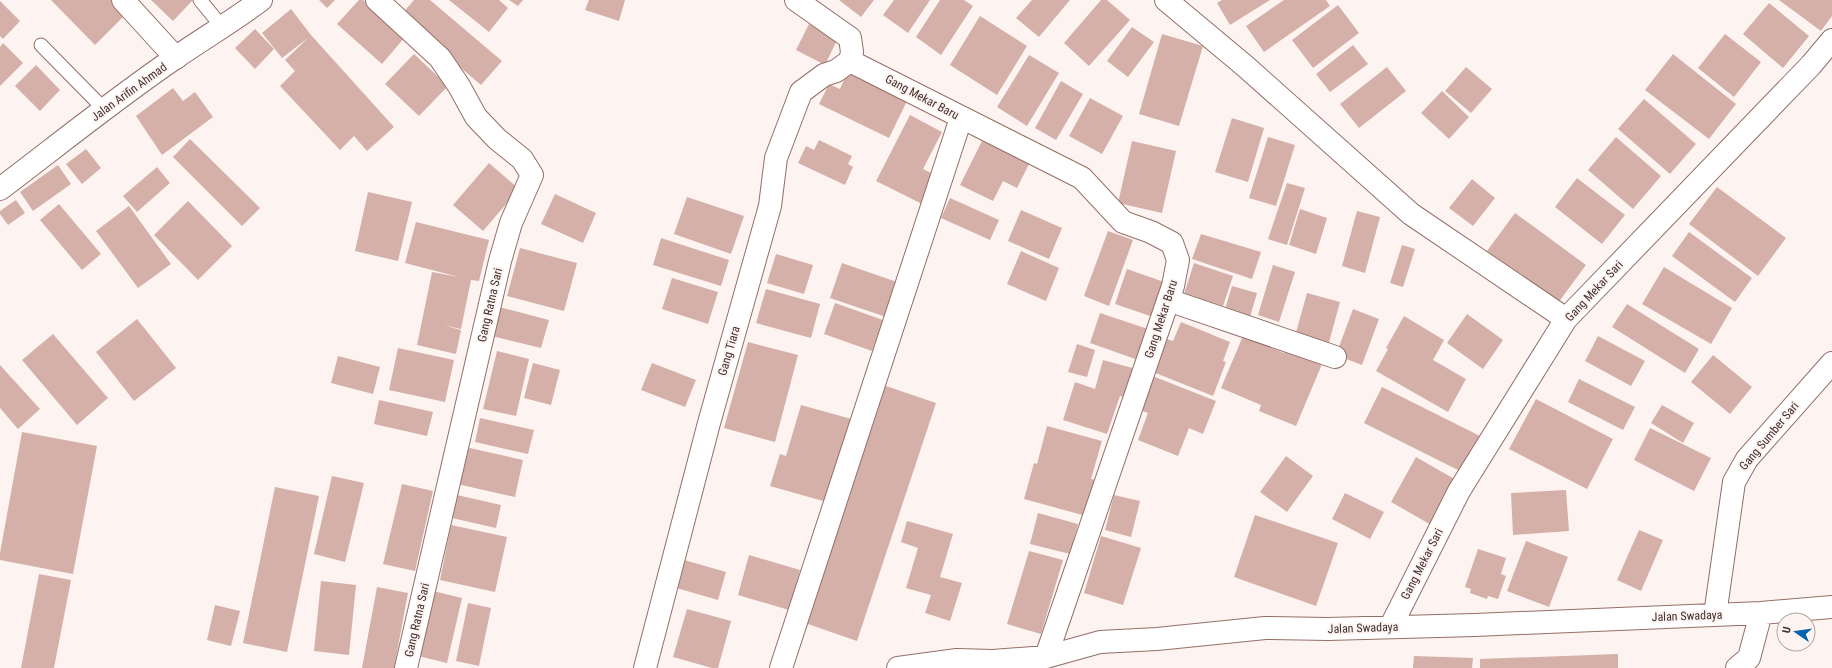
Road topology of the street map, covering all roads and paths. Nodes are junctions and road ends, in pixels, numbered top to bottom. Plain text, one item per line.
1 (123, 0) edge
2 (200, 0) edge
3 (261, 0) edge
4 (377, 0) edge
5 (796, 0) edge
6 (1166, 0) edge
7 (223, 28) junction
8 (1832, 40) edge
9 (41, 45) dead end
10 (176, 58) junction
11 (850, 61) junction
12 (104, 109) junction
13 (961, 118) junction
14 (0, 189) edge
15 (1168, 300) junction
16 (1566, 319) junction
17 (1335, 357) dead end
18 (1832, 363) edge
19 (1832, 607) edge
20 (1761, 613) junction
21 (1715, 615) junction
22 (1391, 626) junction
23 (1046, 657) junction
24 (406, 668) edge
25 (645, 668) edge
26 (781, 668) edge
27 (898, 668) edge
28 (1737, 668) edge

1 - 10 street
2 - 7 lane
3 - 7 street, Jalan Arifin Ahmad
4 - 24 street, Gang Ratna Sari
5 - 11 street
6 - 16 street
7 - 10 street, Jalan Arifin Ahmad
8 - 16 street, Gang Mekar Sari
9 - 12 lane
10 - 12 street, Jalan Arifin Ahmad
11 - 13 street, Gang Mekar Baru
11 - 25 street, Gang Tiara
12 - 14 street, Jalan Arifin Ahmad
13 - 15 street, Gang Mekar Baru
13 - 26 street
15 - 17 street
15 - 23 street, Gang Mekar Baru
16 - 22 street, Gang Mekar Sari
18 - 21 street, Gang Sumber Sari
19 - 20 street, Jalan Swadaya
20 - 21 street, Jalan Swadaya
20 - 28 street
21 - 22 street, Jalan Swadaya
22 - 23 street, Jalan Swadaya
23 - 27 street, Jalan Swadaya

